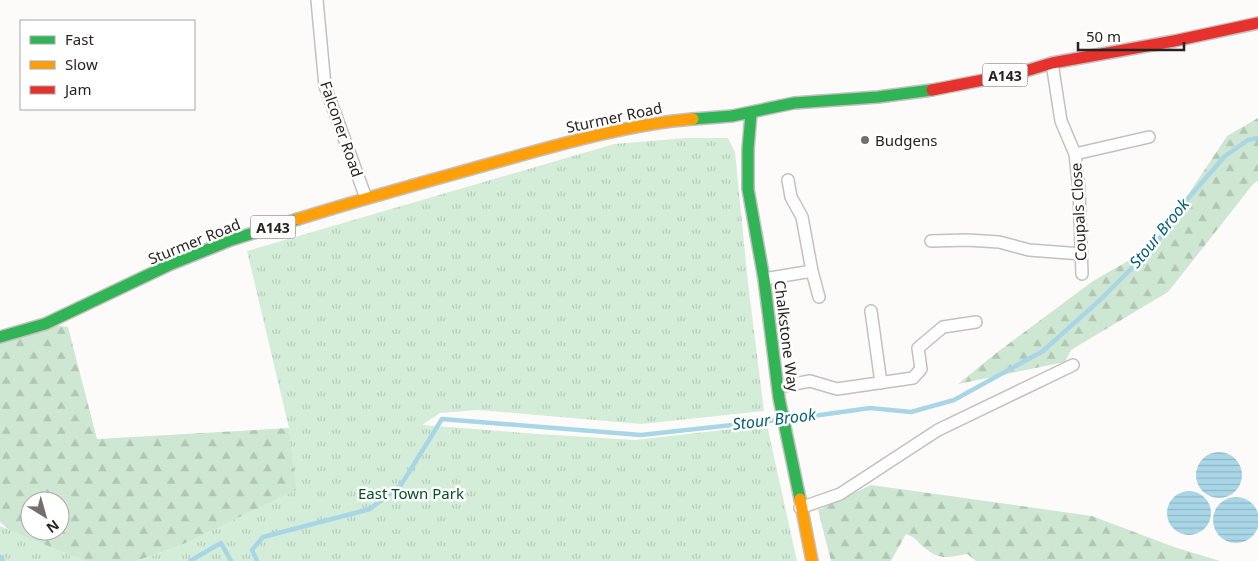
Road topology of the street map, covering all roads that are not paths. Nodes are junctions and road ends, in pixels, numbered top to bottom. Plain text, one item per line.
1 (317, 0) edge
2 (1258, 23) edge
3 (1052, 63) junction
4 (751, 114) junction
5 (1149, 137) dead end
6 (1075, 154) junction
7 (788, 180) dead end
8 (366, 198) junction
9 (931, 240) dead end
10 (1082, 254) junction
11 (812, 271) junction
12 (1082, 274) dead end
13 (764, 280) junction
14 (819, 297) dead end
15 (871, 311) dead end
16 (976, 322) dead end
17 (0, 337) edge
18 (1073, 365) dead end
19 (881, 383) junction
20 (778, 392) junction
21 (800, 508) junction
22 (812, 561) edge

1 - 8 street, Falconer Road
2 - 3 main road, Sturmer Road / A143
3 - 4 main road, Sturmer Road / A143
3 - 6 street, Coupals Close
4 - 8 main road, Sturmer Road / A143
4 - 13 main road, Chalkstone Way
5 - 6 street
6 - 10 street, Coupals Close
7 - 11 street
8 - 17 main road, Sturmer Road / A143
9 - 10 street
10 - 12 street, Coupals Close
11 - 13 street
11 - 14 street
13 - 20 main road, Chalkstone Way
15 - 19 street
16 - 19 street
18 - 21 street
19 - 20 street
20 - 21 main road, Chalkstone Way
21 - 22 main road, Chalkstone Way

